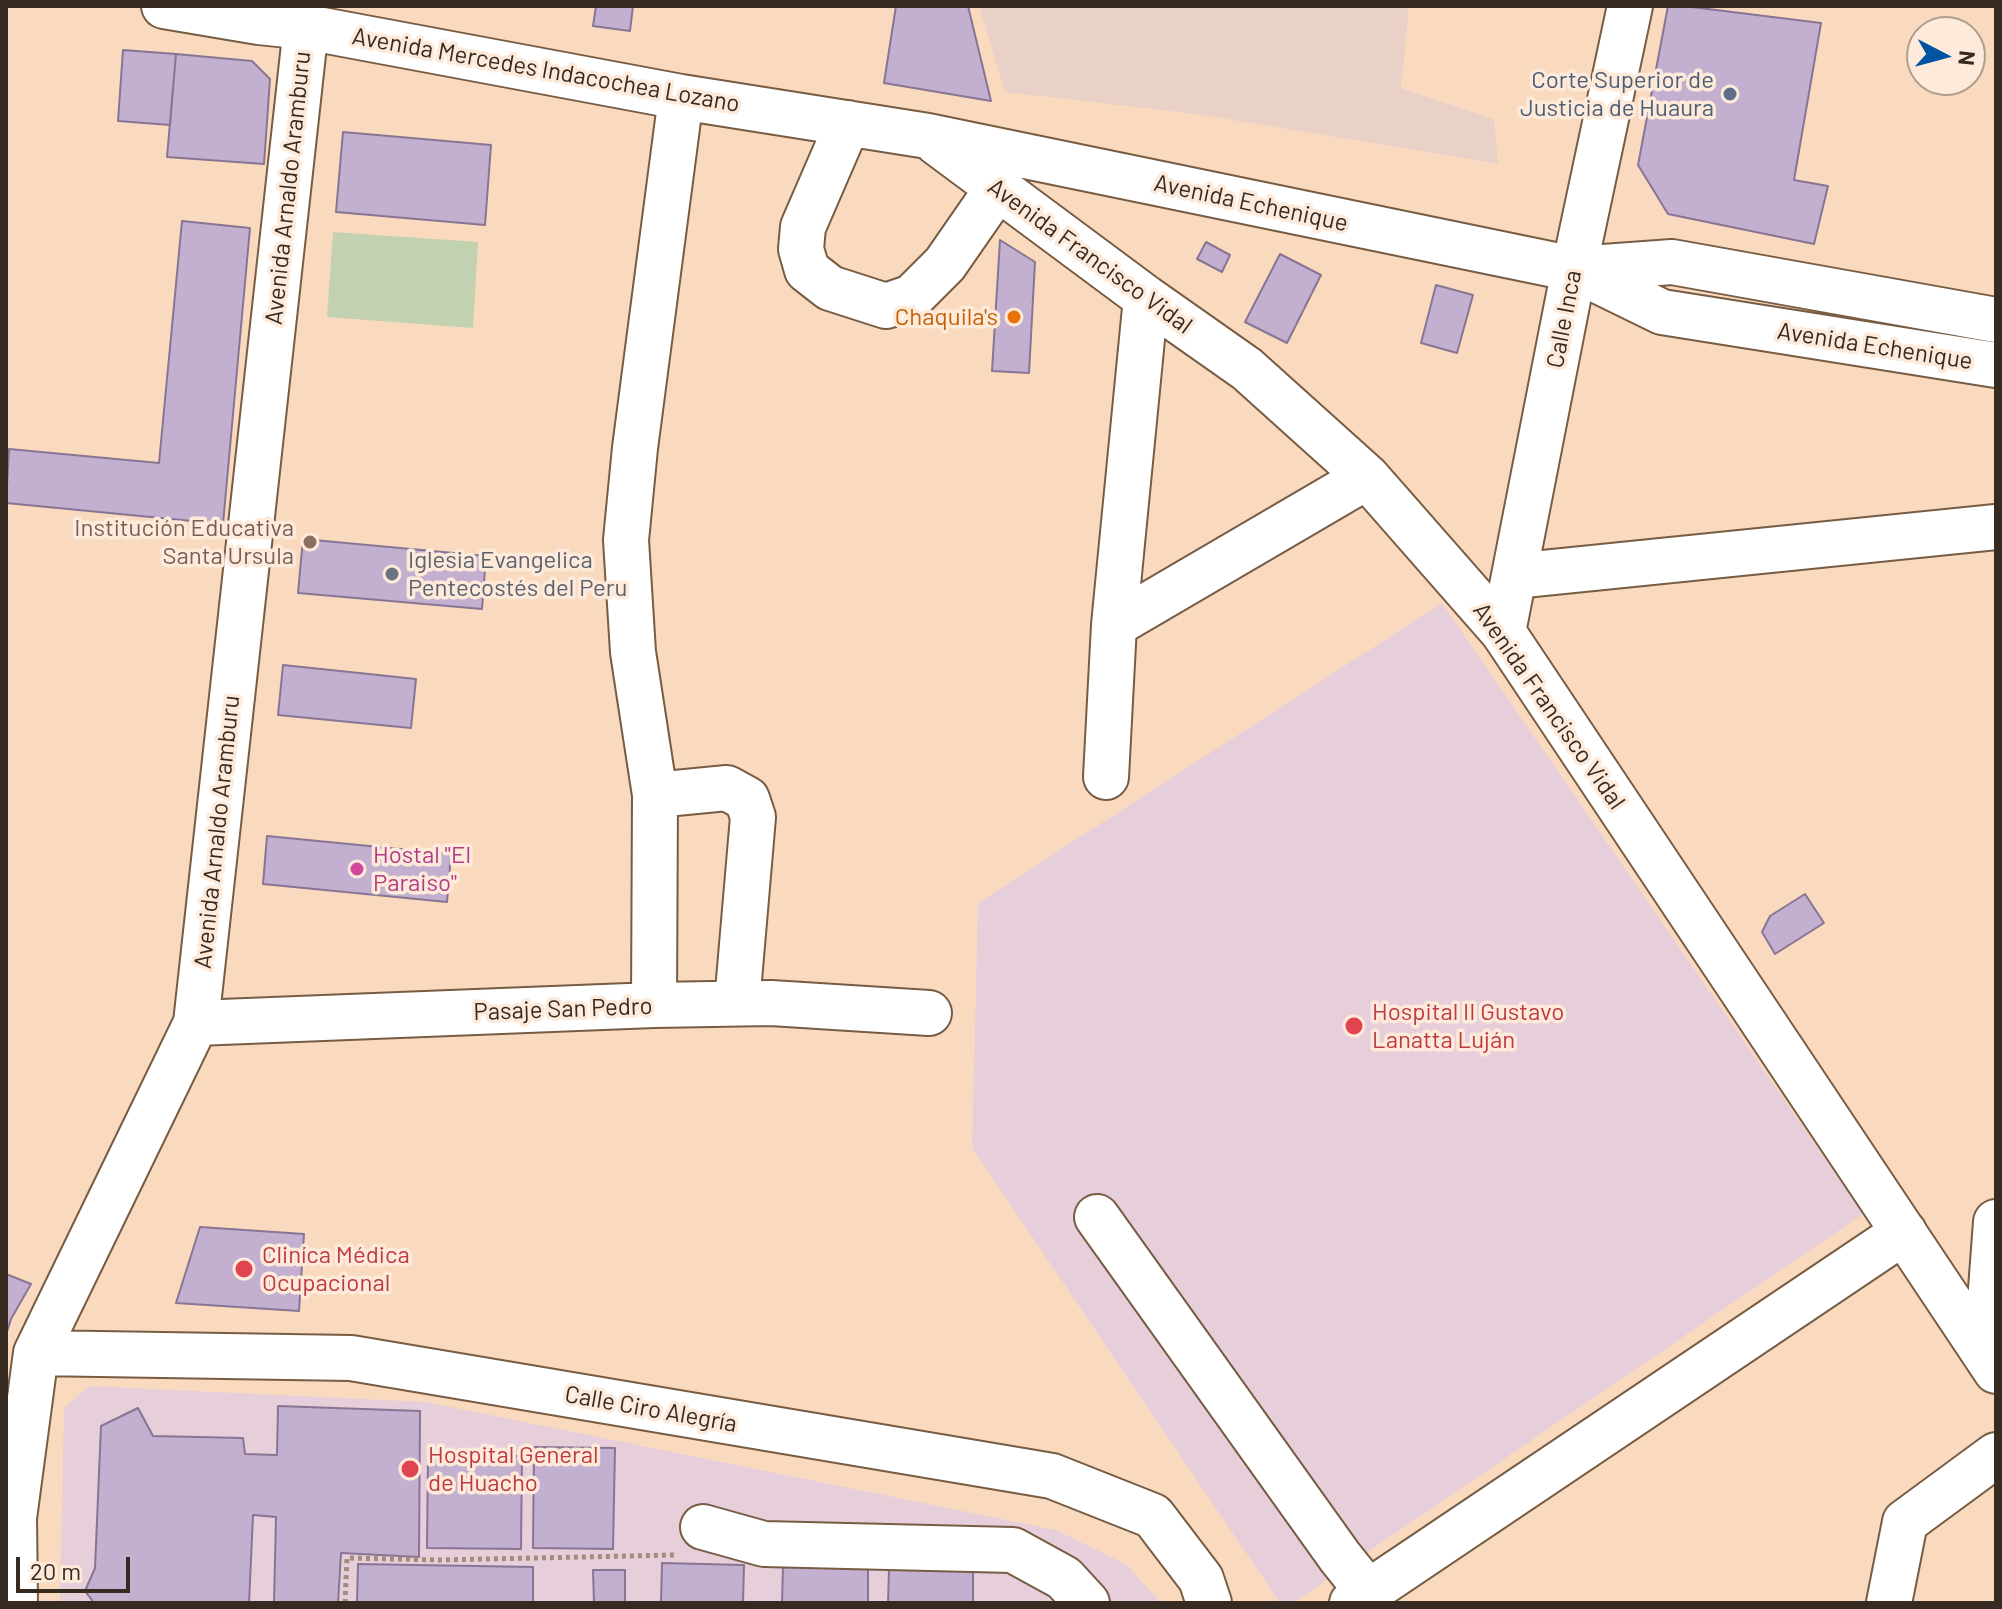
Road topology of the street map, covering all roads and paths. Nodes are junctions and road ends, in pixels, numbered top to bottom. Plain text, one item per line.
1 (164, 6) edge
2 (1630, 6) edge
3 (259, 14) edge
4 (306, 27) junction
5 (681, 97) junction
6 (848, 123) junction
7 (928, 136) junction
8 (997, 189) junction
9 (1574, 269) junction
10 (1146, 298) junction
11 (1996, 320) edge
12 (1996, 365) edge
13 (1367, 477) junction
14 (1996, 527) edge
15 (1514, 576) junction
16 (1114, 625) junction
17 (1503, 632) junction
18 (1106, 777) dead end
19 (655, 795) junction
20 (737, 1003) junction
21 (654, 1005) junction
22 (929, 1013) dead end
23 (196, 1023) junction
24 (1097, 1217) dead end
25 (1996, 1222) edge
26 (1904, 1232) junction
27 (36, 1353) junction
28 (1991, 1364) edge
29 (1996, 1455) edge
30 (10, 1517) edge
31 (703, 1527) joint
32 (1360, 1598) edge
33 (15, 1603) edge
34 (345, 1603) edge
35 (1087, 1603) edge
36 (1209, 1603) edge
37 (1889, 1603) edge

1 - 3 street, Avenida Mercedes Indacochea Lozano
2 - 9 street, Calle Inca
3 - 4 street, Avenida Mercedes Indacochea Lozano
4 - 5 street, Avenida Mercedes Indacochea Lozano
4 - 23 street, Avenida Arnaldo Aramburu
5 - 6 street, Avenida Mercedes Indacochea Lozano
5 - 19 street
6 - 7 street, Avenida Mercedes Indacochea Lozano
6 - 8 street
7 - 8 street, Avenida Francisco Vidal
7 - 9 street, Avenida Echenique
8 - 10 street, Avenida Francisco Vidal
9 - 11 street, Avenida Echenique
9 - 12 street, Avenida Echenique
9 - 15 street, Calle Inca
10 - 13 street, Avenida Francisco Vidal
10 - 16 street
13 - 16 street
13 - 17 street, Avenida Francisco Vidal
14 - 15 street
15 - 17 street, Calle Inca
16 - 18 street
17 - 26 street, Avenida Francisco Vidal
19 - 20 street
19 - 21 street
20 - 21 street, Pasaje San Pedro
20 - 22 street, Pasaje San Pedro
21 - 23 street, Pasaje San Pedro
23 - 27 street, Avenida Arnaldo Aramburu
24 - 32 street
25 - 28 street
26 - 28 street, Avenida Francisco Vidal
26 - 32 street
27 - 30 street, Avenida Arnaldo Aramburu
27 - 36 street, Calle Ciro Alegría
29 - 37 street
30 - 33 street, Avenida Arnaldo Aramburu
31 - 34 path
31 - 35 street

